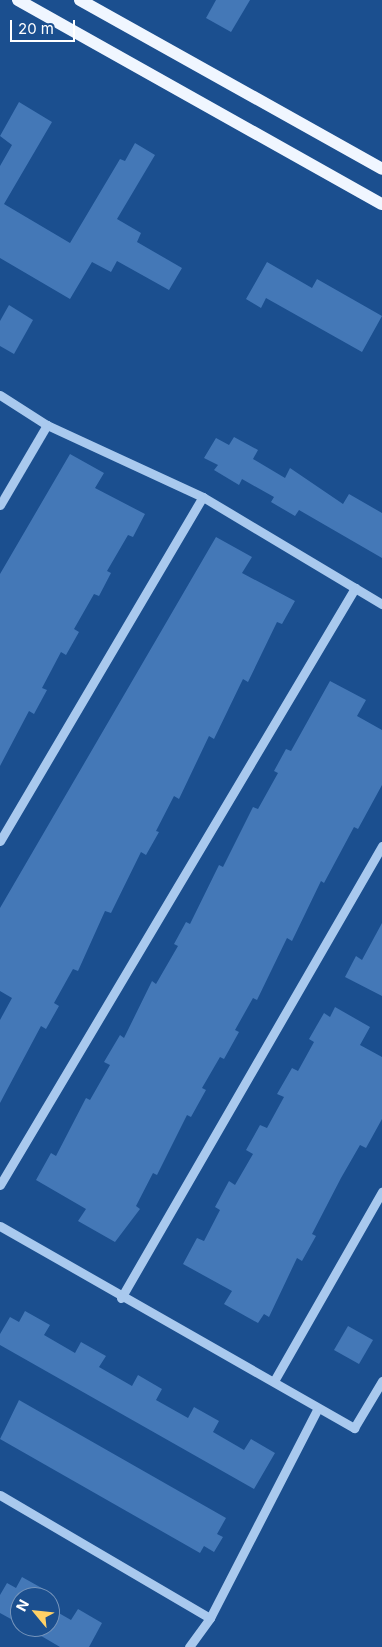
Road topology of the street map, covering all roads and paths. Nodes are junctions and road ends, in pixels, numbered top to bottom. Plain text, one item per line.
1 (18, 0) edge
2 (80, 0) edge
3 (382, 169) edge
4 (382, 204) edge
5 (0, 395) edge
6 (48, 425) junction
7 (202, 497) junction
8 (0, 505) edge
9 (354, 588) junction
10 (382, 604) edge
11 (0, 841) edge
12 (382, 846) edge
13 (0, 1185) edge
14 (382, 1192) edge
15 (0, 1226) edge
16 (121, 1298) junction
17 (274, 1380) junction
18 (382, 1381) edge
19 (318, 1408) junction
20 (0, 1495) edge
21 (210, 1618) junction
22 (189, 1647) edge

1 - 4 main road
2 - 3 main road
5 - 6 street
6 - 7 street
6 - 8 street
7 - 9 street
7 - 11 street
9 - 10 street
9 - 13 street
12 - 16 street
14 - 17 street
15 - 16 street
16 - 17 street
17 - 19 street
18 - 19 street
19 - 21 street
20 - 21 street
21 - 22 street

